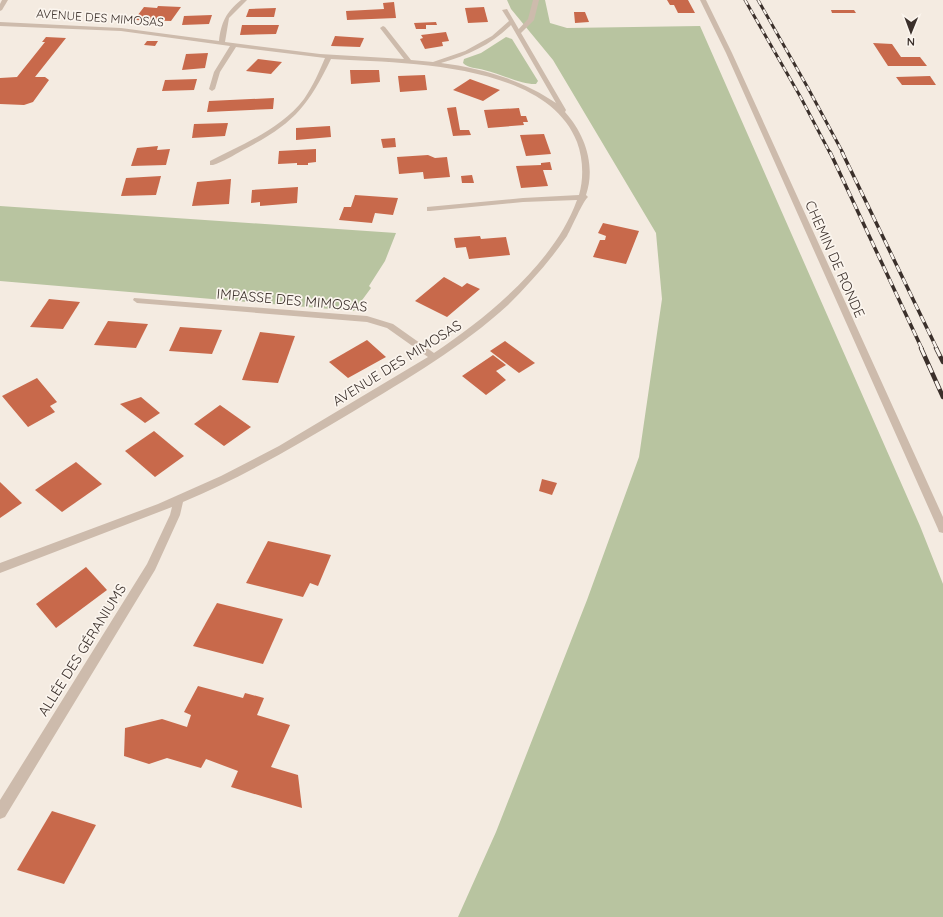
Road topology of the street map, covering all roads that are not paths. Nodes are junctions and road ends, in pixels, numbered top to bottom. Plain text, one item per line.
1 (5, 0) edge
2 (244, 0) edge
3 (536, 0) edge
4 (703, 0) edge
5 (0, 9) edge
6 (504, 10) dead end
7 (511, 22) junction
8 (0, 24) edge
9 (383, 28) dead end
10 (518, 33) junction
11 (222, 44) junction
12 (234, 45) junction
13 (329, 57) junction
14 (409, 62) junction
15 (434, 64) junction
16 (212, 89) dead end
17 (567, 116) junction
18 (213, 163) dead end
19 (584, 197) junction
20 (430, 209) dead end
21 (137, 300) dead end
22 (434, 357) junction
23 (179, 499) junction
24 (943, 528) edge
25 (0, 568) edge
26 (0, 812) edge

1 - 5 street
2 - 11 street
3 - 10 street
4 - 24 street, CHEMIN DE RONDE
6 - 7 street
7 - 10 street
7 - 15 street, AVENUE DES MIMOSAS
8 - 11 street, AVENUE DES MIMOSAS
9 - 14 street
10 - 17 street
11 - 12 street, AVENUE DES MIMOSAS
12 - 13 street, AVENUE DES MIMOSAS
12 - 16 street
13 - 14 street, AVENUE DES MIMOSAS
13 - 18 street
14 - 15 street, AVENUE DES MIMOSAS
15 - 17 street, AVENUE DES MIMOSAS
17 - 19 street, AVENUE DES MIMOSAS
19 - 20 street
19 - 22 street, AVENUE DES MIMOSAS
21 - 22 street, IMPASSE DES MIMOSAS
22 - 23 street, AVENUE DES MIMOSAS
23 - 25 street, AVENUE DES MIMOSAS
23 - 26 street, ALLÉE DES GÉRANIUMS

